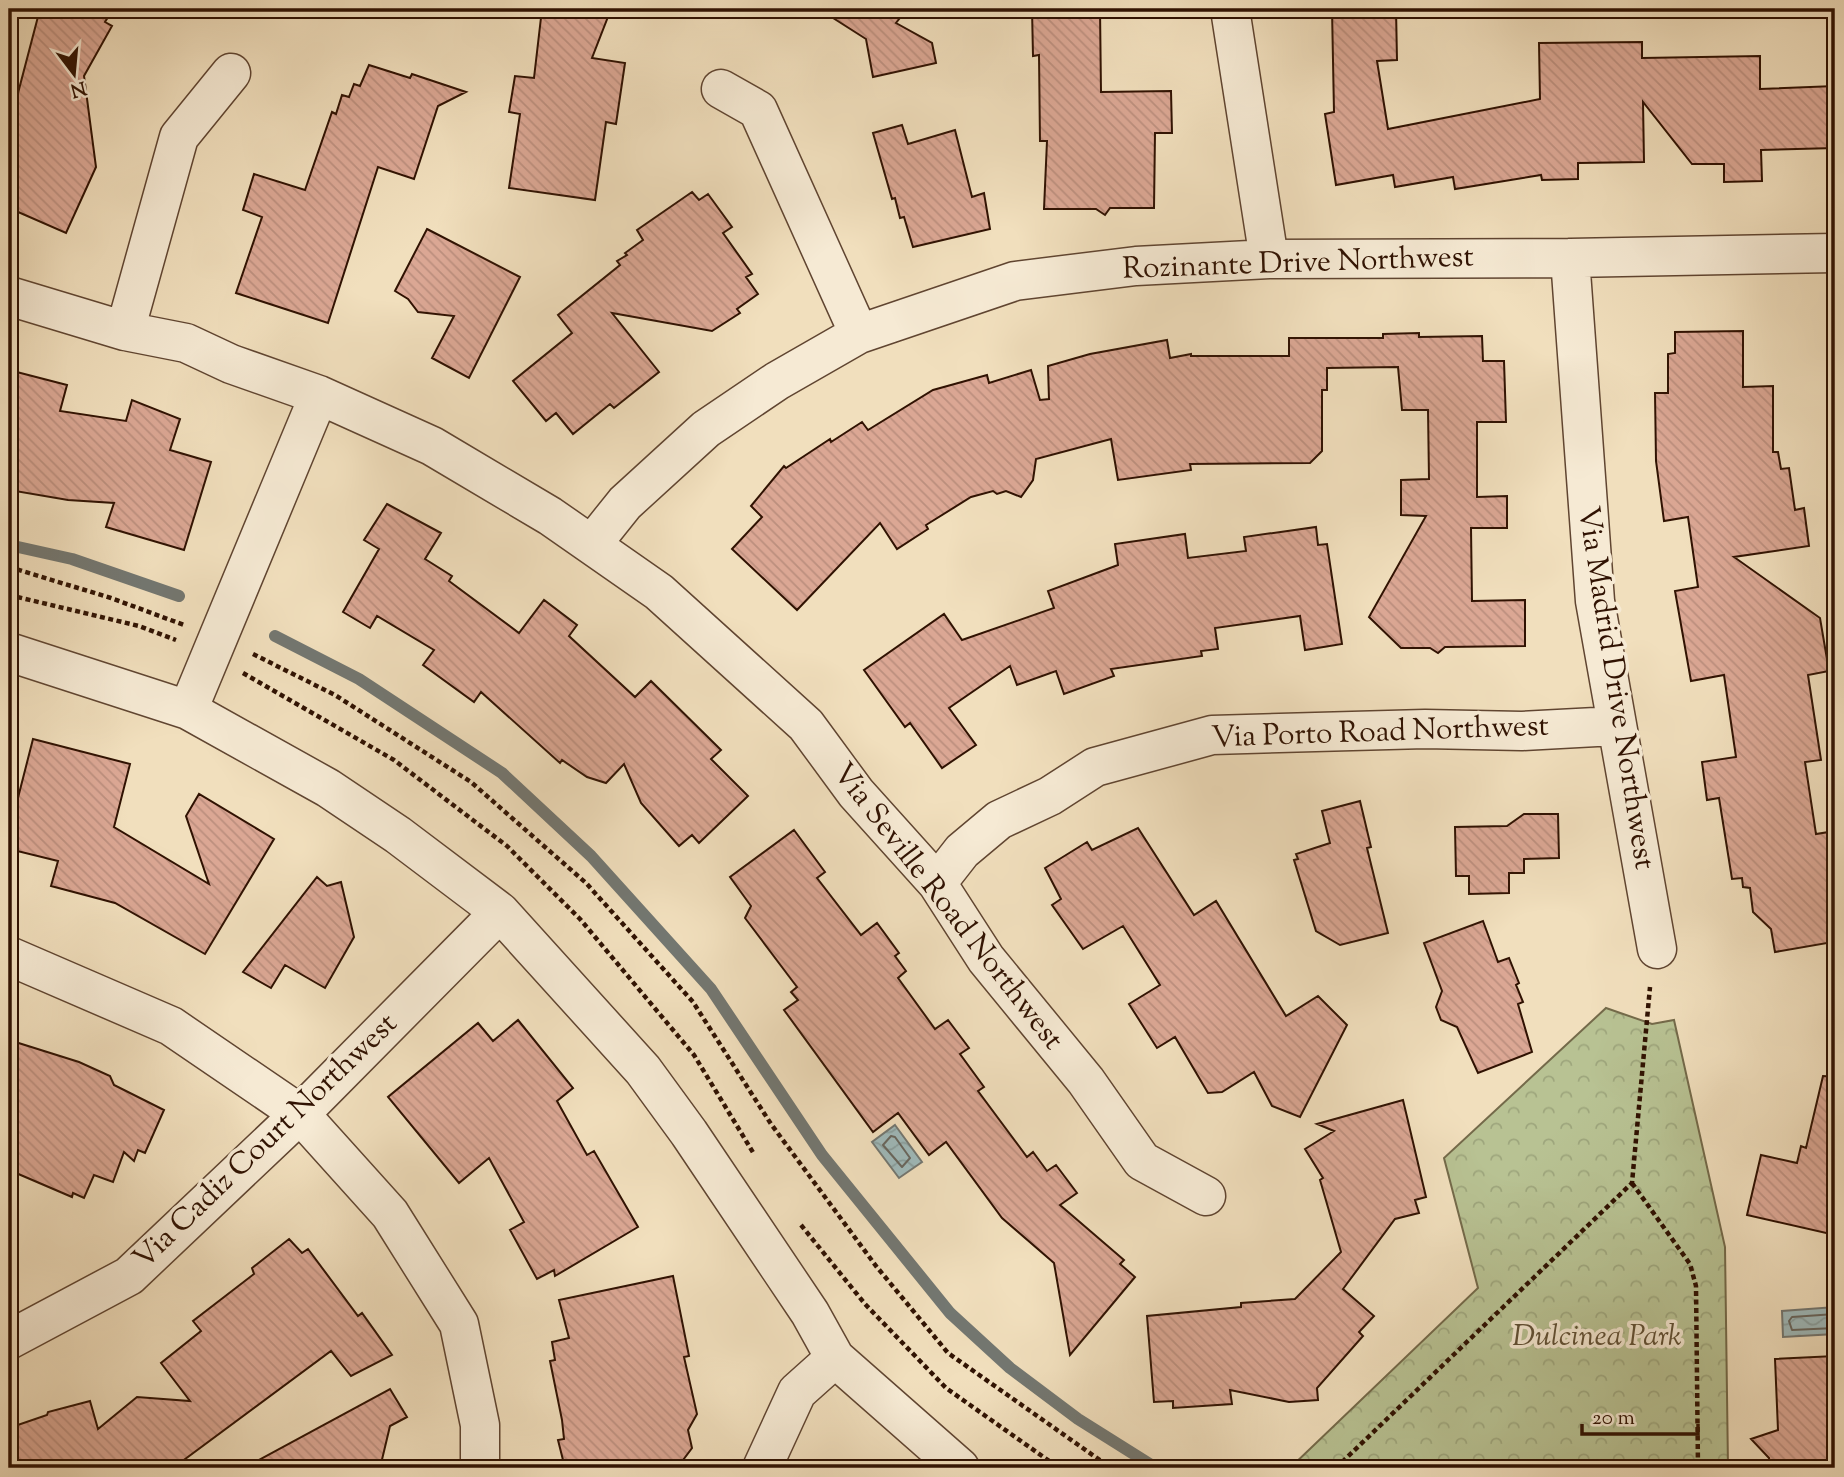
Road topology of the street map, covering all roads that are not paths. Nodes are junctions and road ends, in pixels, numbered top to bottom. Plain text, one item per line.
1 (1230, 9) edge
2 (231, 73) dead end
3 (721, 89) dead end
4 (1835, 253) edge
5 (1570, 258) junction
6 (1269, 259) junction
7 (9, 296) edge
8 (125, 331) junction
9 (859, 334) junction
10 (319, 395) junction
11 (593, 543) junction
12 (9, 652) edge
13 (188, 710) junction
14 (1615, 726) junction
15 (937, 883) junction
16 (500, 912) junction
17 (1657, 949) road end
18 (9, 956) edge
19 (300, 1114) junction
20 (1206, 1196) dead end
21 (9, 1340) edge
22 (835, 1358) junction
23 (481, 1468) edge
24 (762, 1468) edge
25 (960, 1468) edge

1 - 6 street
2 - 8 street
3 - 9 street
4 - 5 street, Rozinante Drive Northwest
5 - 6 street, Rozinante Drive Northwest
5 - 14 street, Via Madrid Drive Northwest
6 - 9 street, Rozinante Drive Northwest
7 - 8 street, Via Seville Road Northwest
8 - 10 street, Via Seville Road Northwest
9 - 11 street, Rozinante Drive Northwest
10 - 11 street, Via Seville Road Northwest
10 - 13 street
11 - 15 street, Via Seville Road Northwest
12 - 13 street
13 - 16 street
14 - 15 street, Via Porto Road Northwest
14 - 17 street, Via Madrid Drive Northwest
15 - 20 street, Via Seville Road Northwest
16 - 19 street, Via Cadiz Court Northwest
16 - 22 street
18 - 19 street
19 - 21 street, Via Cadiz Court Northwest
19 - 23 street
22 - 24 street
22 - 25 street

